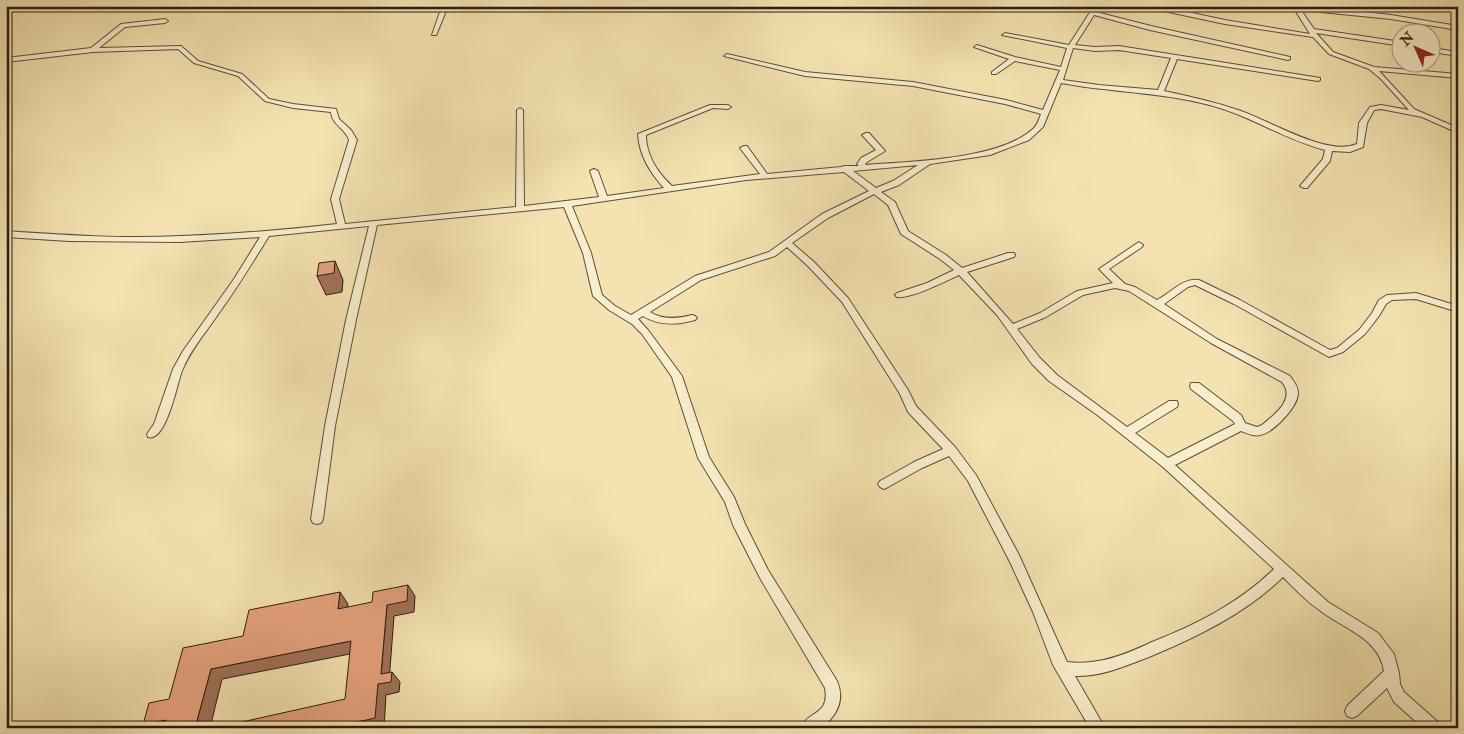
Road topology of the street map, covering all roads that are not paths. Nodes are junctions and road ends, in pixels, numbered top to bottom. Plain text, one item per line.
1 (445, 6) edge
2 (1126, 6) edge
3 (1231, 7) edge
4 (1297, 7) edge
5 (1096, 9) edge
6 (165, 21) dead end
7 (1458, 28) edge
8 (1312, 31) junction
9 (434, 34) dead end
10 (1005, 35) dead end
11 (1392, 43) edge
12 (976, 47) dead end
13 (1070, 47) junction
14 (93, 50) junction
15 (1442, 52) edge
16 (1458, 54) edge
17 (728, 56) dead end
18 (1175, 57) junction
19 (1288, 58) dead end
20 (1014, 59) junction
21 (6, 60) edge
22 (1370, 68) junction
23 (1063, 69) junction
24 (994, 73) dead end
25 (1458, 76) edge
26 (1318, 79) dead end
27 (1059, 80) junction
28 (1160, 92) junction
29 (728, 107) dead end
30 (520, 110) dead end
31 (1045, 113) junction
32 (1422, 115) junction
33 (1458, 131) edge
34 (866, 135) dead end
35 (744, 148) dead end
36 (1329, 148) junction
37 (928, 162) junction
38 (864, 166) junction
39 (844, 168) junction
40 (594, 171) dead end
41 (765, 176) junction
42 (1304, 186) dead end
43 (670, 189) junction
44 (878, 192) junction
45 (604, 199) junction
46 (567, 204) junction
47 (520, 209) junction
48 (374, 222) junction
49 (342, 227) junction
50 (6, 234) edge
51 (266, 234) junction
52 (788, 244) junction
53 (1139, 245) dead end
54 (1011, 255) dead end
55 (960, 270) junction
56 (1122, 285) junction
57 (900, 295) dead end
58 (1156, 303) junction
59 (1458, 309) edge
60 (643, 312) junction
61 (631, 318) junction
62 (692, 318) dead end
63 (1012, 328) junction
64 (1195, 386) dead end
65 (1173, 404) dead end
66 (1241, 426) junction
67 (1127, 432) junction
68 (152, 434) dead end
69 (951, 450) junction
70 (1167, 464) junction
71 (884, 484) dead end
72 (316, 519) dead end
73 (1284, 570) junction
74 (1063, 669) junction
75 (1392, 674) junction
76 (1352, 711) dead end
77 (808, 728) edge
78 (1098, 728) edge
79 (1434, 728) edge

1 - 9 street
2 - 8 street
3 - 4 street
4 - 7 street
4 - 8 street
5 - 13 street
5 - 19 street
6 - 14 street
8 - 11 street
8 - 22 street
10 - 13 street
12 - 20 street
13 - 18 street
13 - 23 street
14 - 21 street
14 - 49 street
15 - 16 street
17 - 31 street
18 - 26 street
18 - 28 street
20 - 23 street
20 - 24 street
22 - 25 street
22 - 32 street
23 - 27 street
27 - 28 street
27 - 31 street
28 - 36 street
29 - 43 street
30 - 47 street
31 - 37 street
32 - 33 street
32 - 36 street
34 - 38 street
35 - 41 street
36 - 42 street
37 - 38 street
37 - 44 street
38 - 39 street
39 - 41 street
39 - 44 street
40 - 45 street
41 - 43 street
43 - 45 street
44 - 52 street
44 - 55 street
45 - 46 street
46 - 47 street
46 - 61 street
47 - 48 street
48 - 49 street
48 - 72 street
49 - 51 street
50 - 51 street
51 - 68 street
52 - 60 street
52 - 69 street
53 - 56 street
54 - 55 street
55 - 57 street
55 - 63 street
56 - 58 street
56 - 63 street
58 - 59 street
58 - 66 street
60 - 61 street
60 - 62 street
61 - 77 street
63 - 67 street
64 - 66 street
65 - 67 street
66 - 70 street
67 - 70 street
69 - 71 street
69 - 74 street
70 - 73 street
73 - 74 street
73 - 75 street
74 - 78 street
75 - 76 street
75 - 79 street

